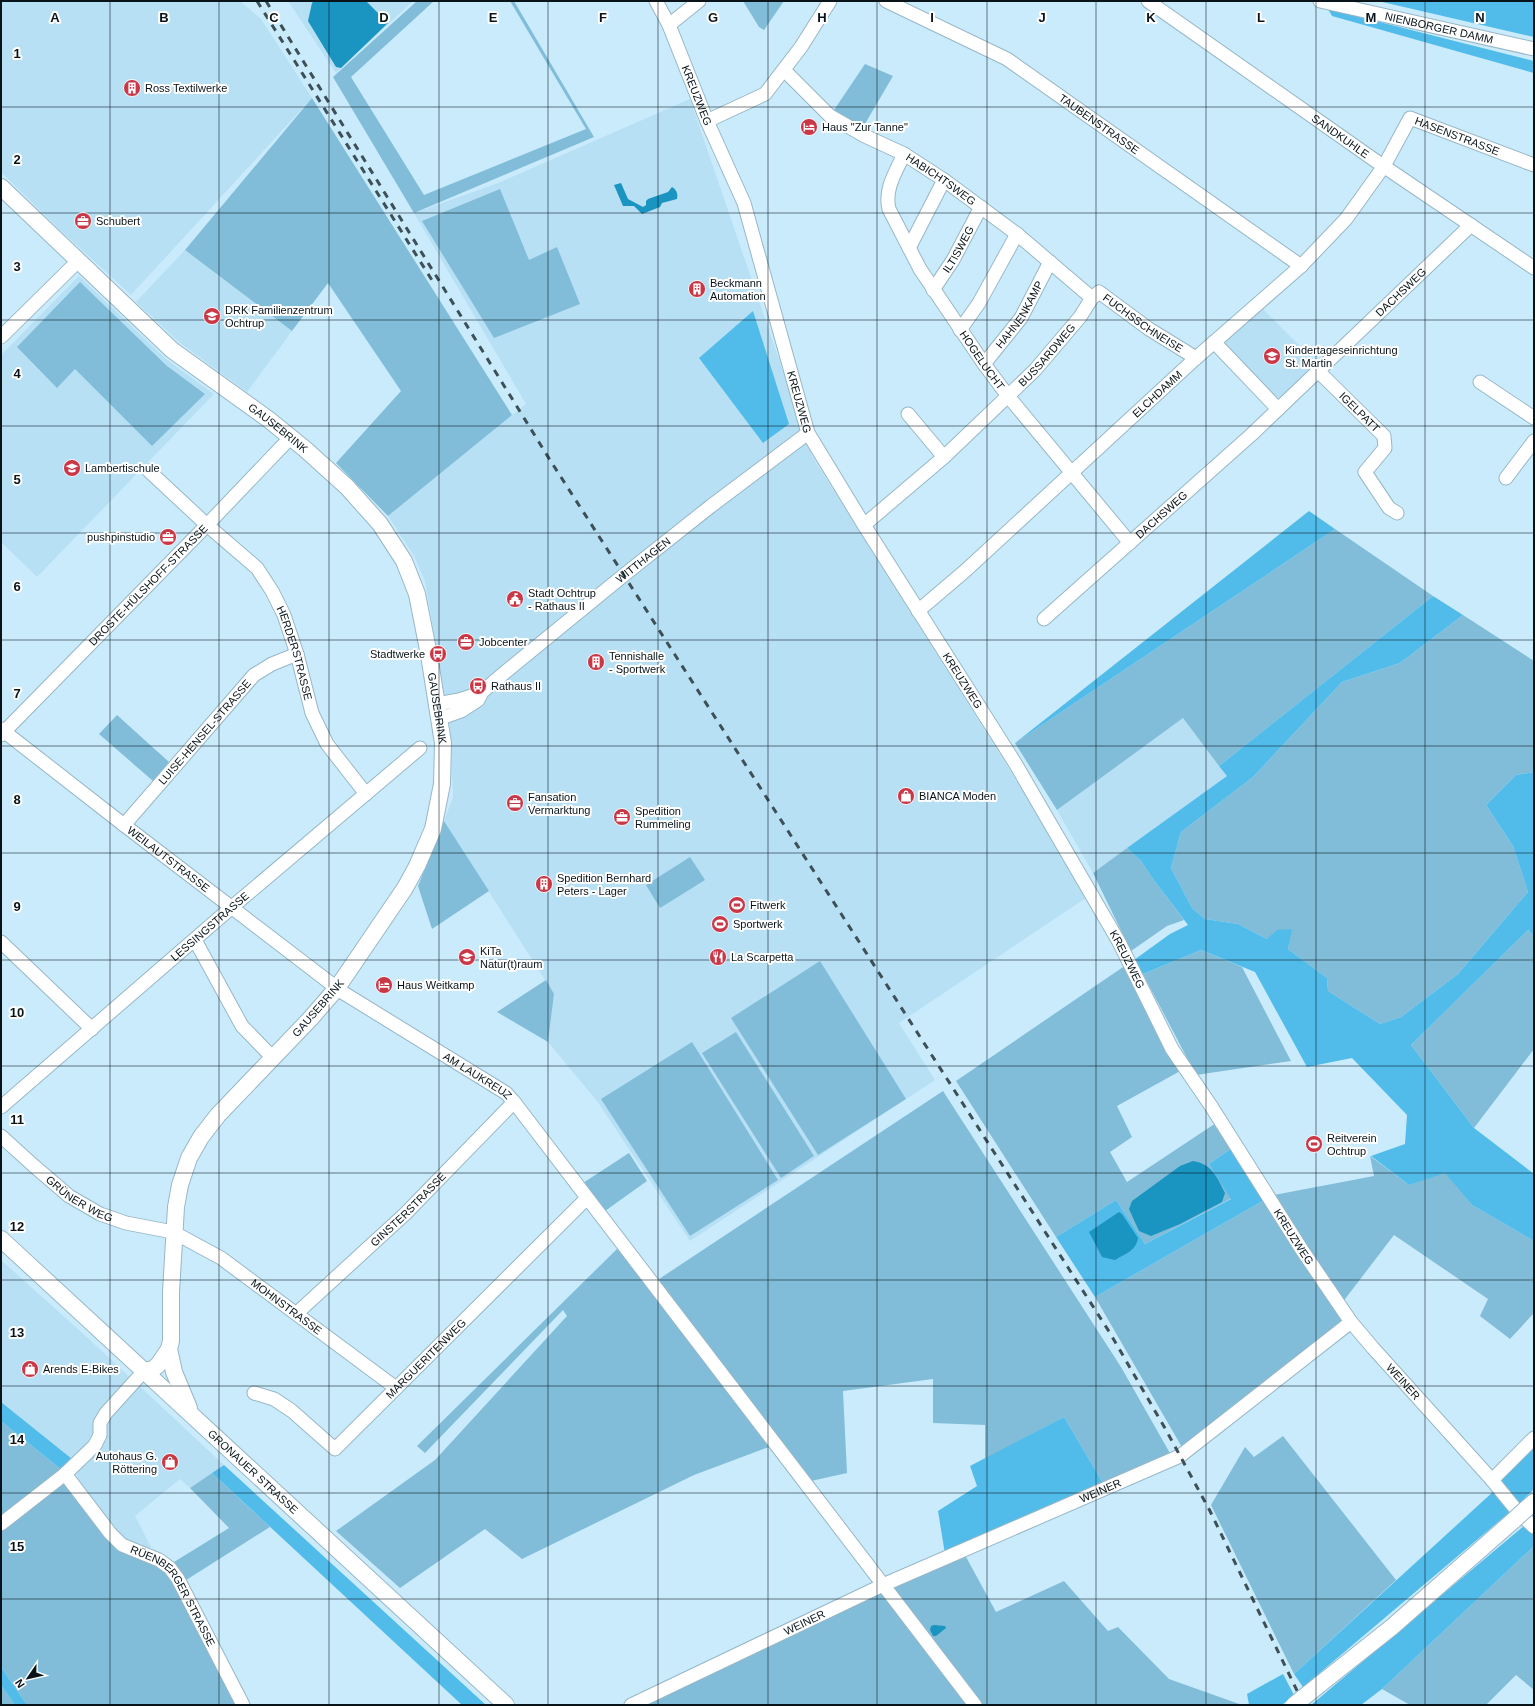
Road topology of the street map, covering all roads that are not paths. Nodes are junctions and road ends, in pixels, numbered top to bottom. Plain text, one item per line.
1 (656, 1) edge
2 (699, 1) edge
3 (830, 1) edge
4 (886, 1) edge
5 (1148, 1) edge
6 (1320, 1) edge
7 (669, 24) junction
8 (1534, 49) edge
9 (784, 70) junction
10 (707, 121) junction
11 (904, 154) junction
12 (1534, 165) edge
13 (1384, 166) junction
14 (944, 180) junction
15 (1, 187) edge
16 (981, 207) junction
17 (1471, 225) junction
18 (1017, 234) junction
19 (909, 248) junction
20 (78, 261) junction
21 (1050, 262) junction
22 (1301, 266) junction
23 (1534, 268) edge
24 (933, 290) junction
25 (1092, 298) junction
26 (960, 330) junction
27 (1, 337) edge
28 (1214, 342) junction
29 (1196, 358) junction
30 (984, 364) junction
31 (1319, 372) junction
32 (1480, 382) dead end
33 (1008, 396) junction
34 (1278, 409) junction
35 (908, 414) dead end
36 (1534, 418) edge
37 (808, 433) junction
38 (291, 437) junction
39 (1534, 441) edge
40 (944, 457) junction
41 (149, 471) dead end
42 (1071, 472) junction
43 (1506, 478) dead end
44 (1397, 513) dead end
45 (207, 525) junction
46 (864, 525) junction
47 (1130, 543) junction
48 (918, 611) junction
49 (1044, 619) dead end
50 (297, 654) junction
51 (438, 712) junction
52 (2, 732) edge
53 (420, 748) dead end
54 (366, 794) junction
55 (124, 825) junction
56 (232, 907) junction
57 (195, 940) junction
58 (1, 942) edge
59 (337, 988) junction
60 (92, 1029) junction
61 (273, 1058) junction
62 (514, 1102) junction
63 (1, 1108) edge
64 (1, 1136) edge
65 (587, 1198) junction
66 (173, 1232) junction
67 (1, 1239) edge
68 (297, 1313) junction
69 (1351, 1322) junction
70 (170, 1325) junction
71 (169, 1349) junction
72 (144, 1371) junction
73 (396, 1388) junction
74 (254, 1393) dead end
75 (192, 1415) junction
76 (1534, 1438) edge
77 (65, 1474) junction
78 (1492, 1480) junction
79 (1530, 1505) edge
80 (1, 1524) edge
81 (1534, 1527) edge
82 (883, 1585) junction
83 (243, 1705) edge
84 (506, 1705) edge
85 (631, 1705) edge
86 (975, 1705) edge
87 (1294, 1705) edge

1 - 7 street, KREUZWEG
2 - 7 street
3 - 9 street
4 - 22 street, TAUBENSTRASSE
5 - 13 street, SANDKUHLE
6 - 8 street, NIENBORGER DAMM
7 - 10 street, KREUZWEG
9 - 10 street
9 - 11 street, HABICHTSWEG
10 - 37 street, KREUZWEG
11 - 14 street, HABICHTSWEG
11 - 19 street, HOGELUCHT
12 - 13 street, HASENSTRASSE
13 - 17 street, SANDKUHLE
13 - 22 street, ELCHDAMM
14 - 16 street, HABICHTSWEG
14 - 19 street
15 - 20 main road, GAUSEBRINK
16 - 18 street, HABICHTSWEG
16 - 24 street, ILTISWEG
17 - 23 street, SANDKUHLE
17 - 31 street, DACHSWEG
18 - 21 street, HABICHTSWEG
18 - 26 street
19 - 24 street, HOGELUCHT
20 - 27 street
20 - 38 main road, GAUSEBRINK
21 - 25 street, HABICHTSWEG
21 - 30 street, HAHNENKAMP
22 - 28 street, ELCHDAMM
24 - 26 street, HOGELUCHT
25 - 29 street, FUCHSSCHNEISE
25 - 33 street, BUSSARDWEG
26 - 30 street, HOGELUCHT
28 - 29 street, ELCHDAMM
28 - 34 street
29 - 42 street, ELCHDAMM
30 - 33 street, HOGELUCHT
31 - 34 street, DACHSWEG
31 - 44 street, IGELPATT
32 - 36 street
33 - 40 street, BUSSARDWEG
33 - 42 street, HOGELUCHT
34 - 47 street, DACHSWEG
35 - 40 street
37 - 46 street, KREUZWEG
37 - 51 street, WITTHAGEN
38 - 45 street, DROSTE-HÜLSHOFF-STRASSE
38 - 51 main road, GAUSEBRINK
39 - 43 street
40 - 46 street, BUSSARDWEG
41 - 45 street, HERDERSTRASSE
42 - 47 street, HOGELUCHT
42 - 48 street, ELCHDAMM
45 - 50 street, HERDERSTRASSE
45 - 52 street, DROSTE-HÜLSHOFF-STRASSE
46 - 48 street, KREUZWEG
47 - 49 street, DACHSWEG
48 - 69 street, KREUZWEG
50 - 54 street, HERDERSTRASSE
50 - 55 street, LUISE-HENSEL-STRASSE
51 - 59 main road, GAUSEBRINK
52 - 55 street, WEILAUTSTRASSE
53 - 54 street, LESSINGSTRASSE
54 - 56 street, LESSINGSTRASSE
55 - 56 street, WEILAUTSTRASSE
56 - 57 street, LESSINGSTRASSE
56 - 59 street, WEILAUTSTRASSE
57 - 60 street, LESSINGSTRASSE
57 - 61 street
58 - 60 street
59 - 61 main road, GAUSEBRINK
59 - 62 street, AM LAUKREUZ
60 - 63 street, LESSINGSTRASSE
61 - 66 main road, GAUSEBRINK
62 - 65 street, AM LAUKREUZ
62 - 68 street, GINSTERSTRASSE
64 - 66 street, GRÜNER WEG
65 - 73 street, MARGUERITENWEG
65 - 82 street, AM LAUKREUZ
66 - 68 street, MOHNSTRASSE
66 - 70 main road, GAUSEBRINK
67 - 72 main road, GRONAUER STRASSE
68 - 73 street, MOHNSTRASSE
69 - 78 street, WEINER
69 - 82 street, WEINER
70 - 71 main road, GAUSEBRINK
70 - 72 main road, GAUSEBRINK
71 - 72 main road
71 - 75 main road
72 - 75 main road, GRONAUER STRASSE
72 - 77 street
73 - 74 street, MARGUERITENWEG
75 - 84 main road, GRONAUER STRASSE
76 - 78 street
77 - 80 street
77 - 83 street, RÜENBERGER STRASSE
78 - 81 street, WEINER
79 - 87 main road, bridge
82 - 85 street, WEINER
82 - 86 street, AM LAUKREUZ

